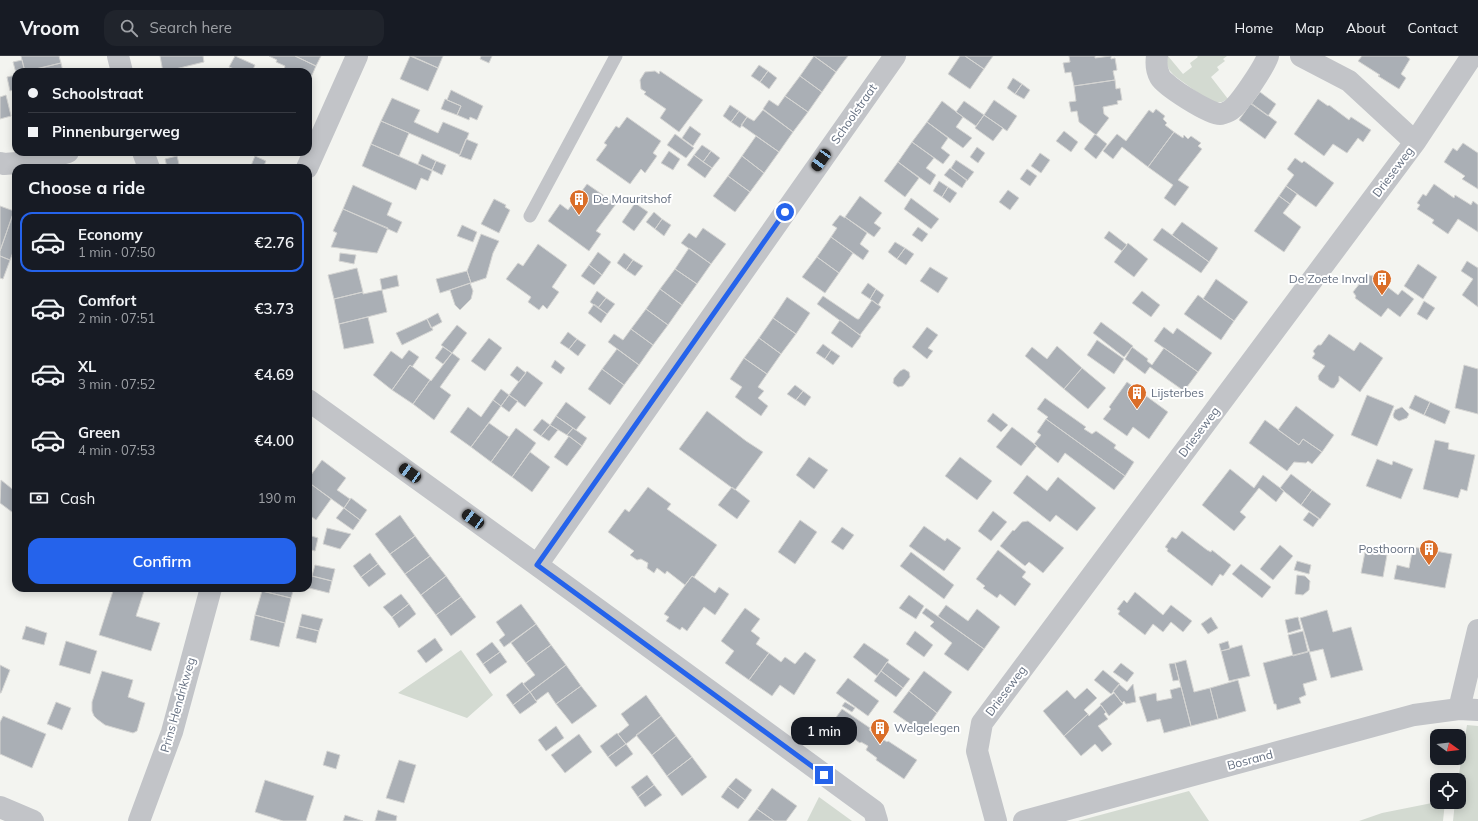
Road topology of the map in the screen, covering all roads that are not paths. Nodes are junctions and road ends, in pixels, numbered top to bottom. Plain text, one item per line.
1 (118, 56) edge
2 (357, 56) edge
3 (616, 56) edge
4 (895, 56) edge
5 (1157, 56) edge
6 (1268, 56) edge
7 (1301, 56) edge
8 (1472, 56) edge
9 (121, 68) edge
10 (1415, 142) junction
11 (53, 156) edge
12 (0, 162) edge
13 (309, 164) edge
14 (530, 216) dead end
15 (312, 403) edge
16 (537, 565) junction
17 (210, 592) edge
18 (1478, 630) edge
19 (1468, 710) edge
20 (0, 807) edge
21 (33, 821) edge
22 (139, 821) edge
23 (877, 821) edge
24 (996, 821) edge
25 (1024, 821) edge

1 - 9 street
2 - 13 street
3 - 14 lane
4 - 16 street, Schoolstraat
5 - 6 street
7 - 10 street
8 - 10 street, Drieseweg
10 - 24 street, Drieseweg
11 - 12 street
15 - 16 street
16 - 23 street
17 - 22 street, Prins Hendrikweg
18 - 19 street
19 - 25 street, Bosrand
20 - 21 street

